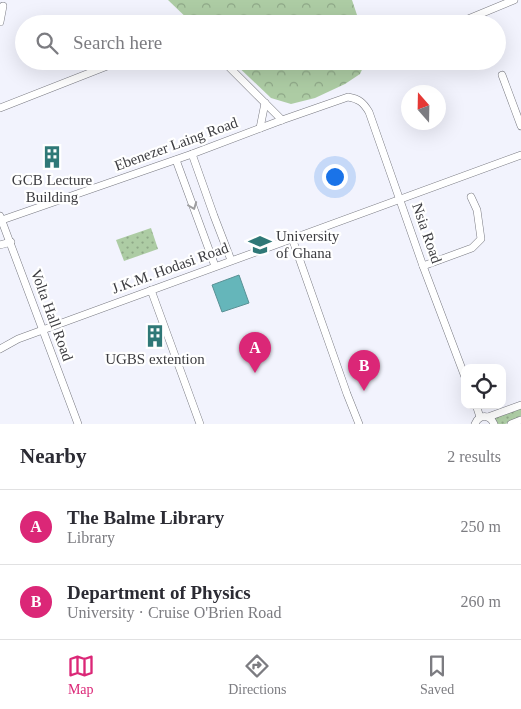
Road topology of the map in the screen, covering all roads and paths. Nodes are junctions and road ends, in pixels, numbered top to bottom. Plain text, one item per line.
1 (514, 0) edge
2 (3, 6) dead end
3 (478, 15) edge
4 (0, 22) edge
5 (97, 70) edge
6 (233, 70) edge
7 (502, 75) dead end
8 (360, 100) joint
9 (265, 103) junction
10 (0, 108) edge
11 (282, 120) junction
12 (521, 126) edge
13 (260, 128) junction
14 (192, 154) junction
15 (521, 155) edge
16 (176, 160) junction
17 (471, 197) dead end
18 (400, 199) junction
19 (1, 218) edge
20 (292, 238) junction
21 (11, 242) junction
22 (0, 246) edge
23 (231, 260) junction
24 (215, 266) junction
25 (423, 266) junction
26 (151, 290) junction
27 (43, 330) junction
28 (0, 349) edge
29 (461, 366) edge
30 (521, 405) edge
31 (488, 417) junction
32 (521, 420) edge
33 (477, 421) edge
34 (78, 424) edge
35 (200, 424) edge
36 (359, 424) edge
37 (467, 424) edge
38 (494, 424) edge
39 (512, 424) edge

1 - 3 street
2 - 4 street
5 - 10 street
6 - 9 street
7 - 12 street
8 - 11 street, Ebenezer Laing Road
8 - 18 street, Nsia Road
9 - 11 street
9 - 13 street
11 - 13 street, Ebenezer Laing Road
13 - 14 street, Ebenezer Laing Road
14 - 16 street, Ebenezer Laing Road
14 - 23 street
15 - 18 street, J.K.M. Hodasi Road
16 - 19 street, Ebenezer Laing Road
16 -> 24 street
17 - 25 street
18 - 20 street, J.K.M. Hodasi Road
18 - 25 street, Nsia Road
19 - 21 street, Volta Hall Road
20 - 23 street, J.K.M. Hodasi Road
20 - 36 street
21 - 22 street
21 - 27 street, Volta Hall Road
23 - 24 street, J.K.M. Hodasi Road
24 - 26 street, J.K.M. Hodasi Road
25 - 29 street, Nsia Road
26 - 27 street, J.K.M. Hodasi Road
26 - 35 street
27 - 28 street, J.K.M. Hodasi Road
27 - 34 street, Volta Hall Road
30 - 31 street
31 - 33 street
31 - 38 street
32 - 39 street
33 - 37 street

